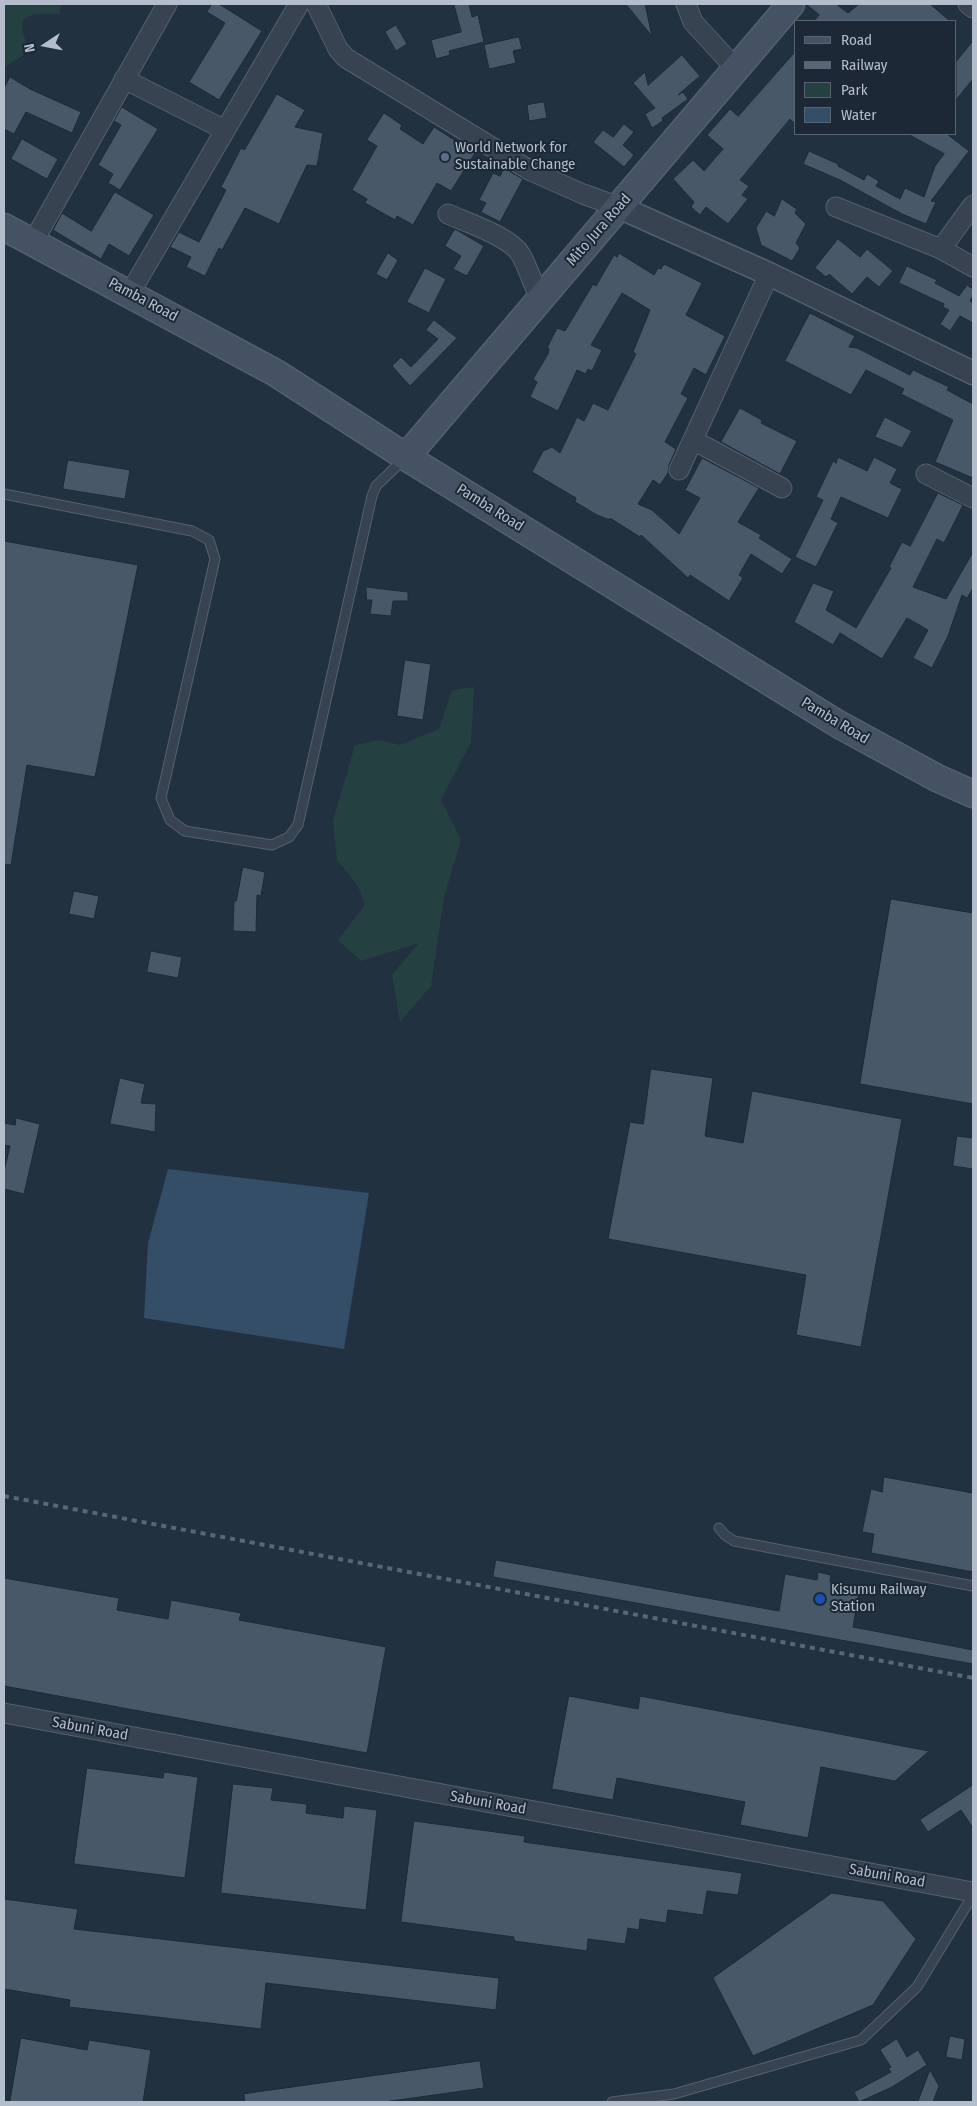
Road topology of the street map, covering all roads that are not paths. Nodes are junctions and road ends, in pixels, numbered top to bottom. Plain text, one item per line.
1 (166, 4) edge
2 (299, 4) edge
3 (316, 4) edge
4 (686, 4) edge
5 (791, 4) edge
6 (968, 4) edge
7 (973, 8) edge
8 (736, 69) junction
9 (124, 79) junction
10 (225, 130) junction
11 (973, 205) edge
12 (620, 207) junction
13 (836, 208) dead end
14 (448, 214) dead end
15 (4, 227) edge
16 (33, 242) junction
17 (941, 249) junction
18 (973, 267) edge
19 (769, 274) junction
20 (130, 293) junction
21 (540, 297) junction
22 (973, 373) edge
23 (693, 440) junction
24 (406, 456) junction
25 (679, 470) dead end
26 (926, 474) dead end
27 (782, 488) dead end
28 (4, 494) edge
29 (973, 498) edge
30 (973, 794) edge
31 (719, 1528) dead end
32 (973, 1586) edge
33 (4, 1713) edge
34 (973, 1894) edge
35 (612, 2102) edge

1 - 9 street
2 - 10 street
3 - 12 street
4 - 8 street
5 - 8 main road, Mito Jura Road
6 - 7 street
8 - 12 main road, Mito Jura Road
9 - 10 street
9 - 16 street
10 - 20 street
11 - 17 street
12 - 19 street
12 - 21 main road, Mito Jura Road
13 - 17 street
14 - 21 street
15 - 16 main road, Pamba Road
16 - 20 main road, Pamba Road
17 - 18 street
19 - 22 street
19 - 23 street
20 - 24 main road, Pamba Road
21 - 24 main road, Mito Jura Road
23 - 25 street
23 - 27 street
24 - 28 lane
24 - 30 main road, Pamba Road
26 - 29 street
31 - 32 lane
33 - 34 street, Sabuni Road
34 - 35 lane

